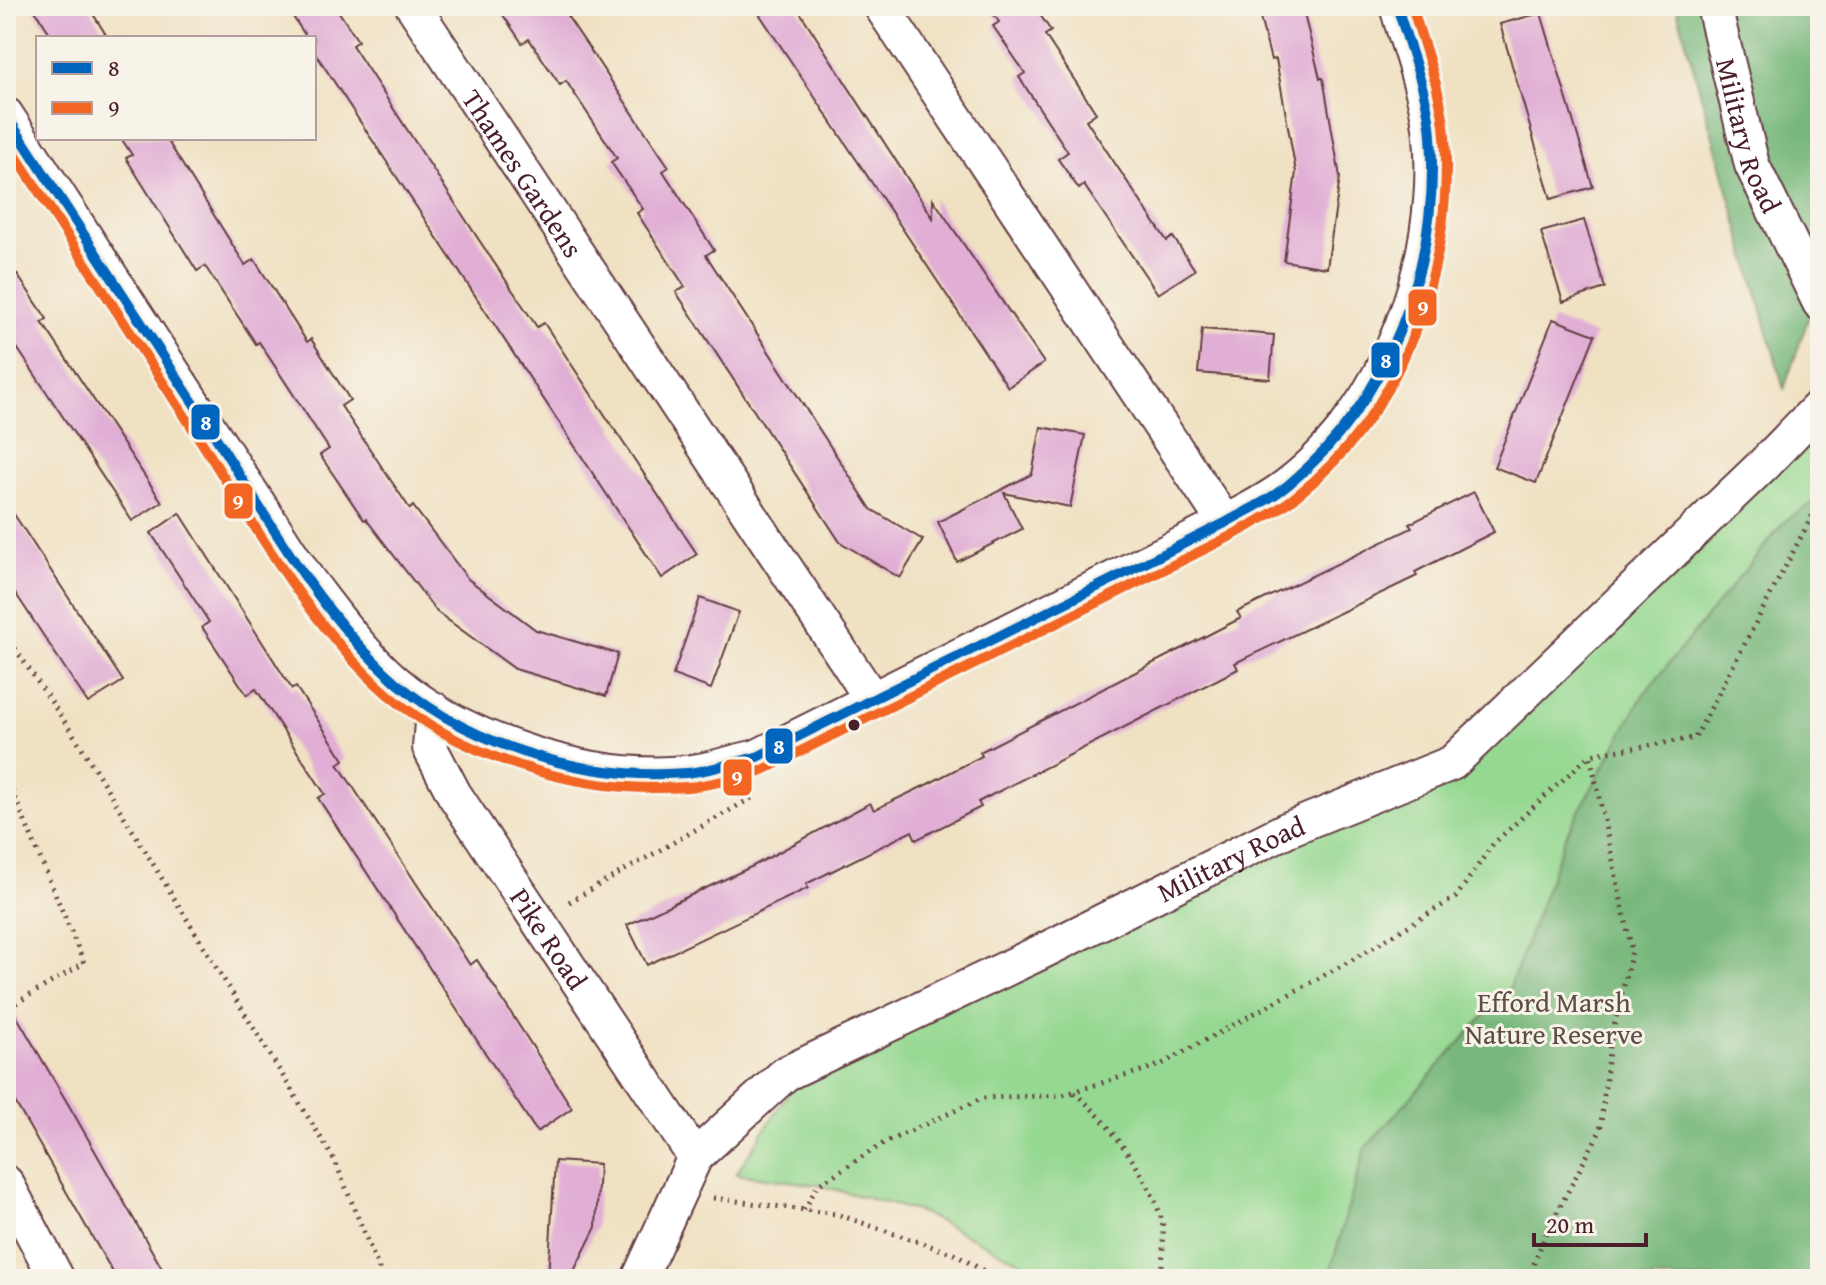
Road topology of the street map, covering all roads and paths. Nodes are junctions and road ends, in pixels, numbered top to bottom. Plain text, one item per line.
1 (413, 6) edge
2 (881, 6) edge
3 (1397, 6) edge
4 (1714, 6) edge
5 (6, 115) edge
6 (1820, 303) edge
7 (1820, 406) edge
8 (1820, 501) edge
9 (1225, 523) junction
10 (6, 635) edge
11 (872, 699) junction
12 (433, 709) junction
13 (1590, 755) junction
14 (757, 757) junction
15 (6, 776) edge
16 (538, 920) junction
17 (6, 1009) edge
18 (1073, 1092) junction
19 (695, 1157) junction
20 (6, 1183) edge
21 (804, 1210) junction
22 (57, 1279) edge
23 (383, 1279) edge
24 (639, 1279) edge
25 (998, 1279) edge
26 (1161, 1279) edge
27 (1528, 1279) edge

1 - 11 street, Thames Gardens
2 - 9 street
3 - 9 street
4 - 6 street, Military Road
5 - 12 street
7 - 19 street, Military Road
8 - 13 path
9 - 11 street
10 - 23 path
11 - 14 street
12 - 14 street
12 - 16 street, Pike Road
13 - 18 path
13 - 27 path
14 - 16 path
15 - 17 path
16 - 19 street, Pike Road
18 - 21 path
18 - 26 path
19 - 21 path
19 - 24 street, Military Road
20 - 22 street
21 - 25 path

